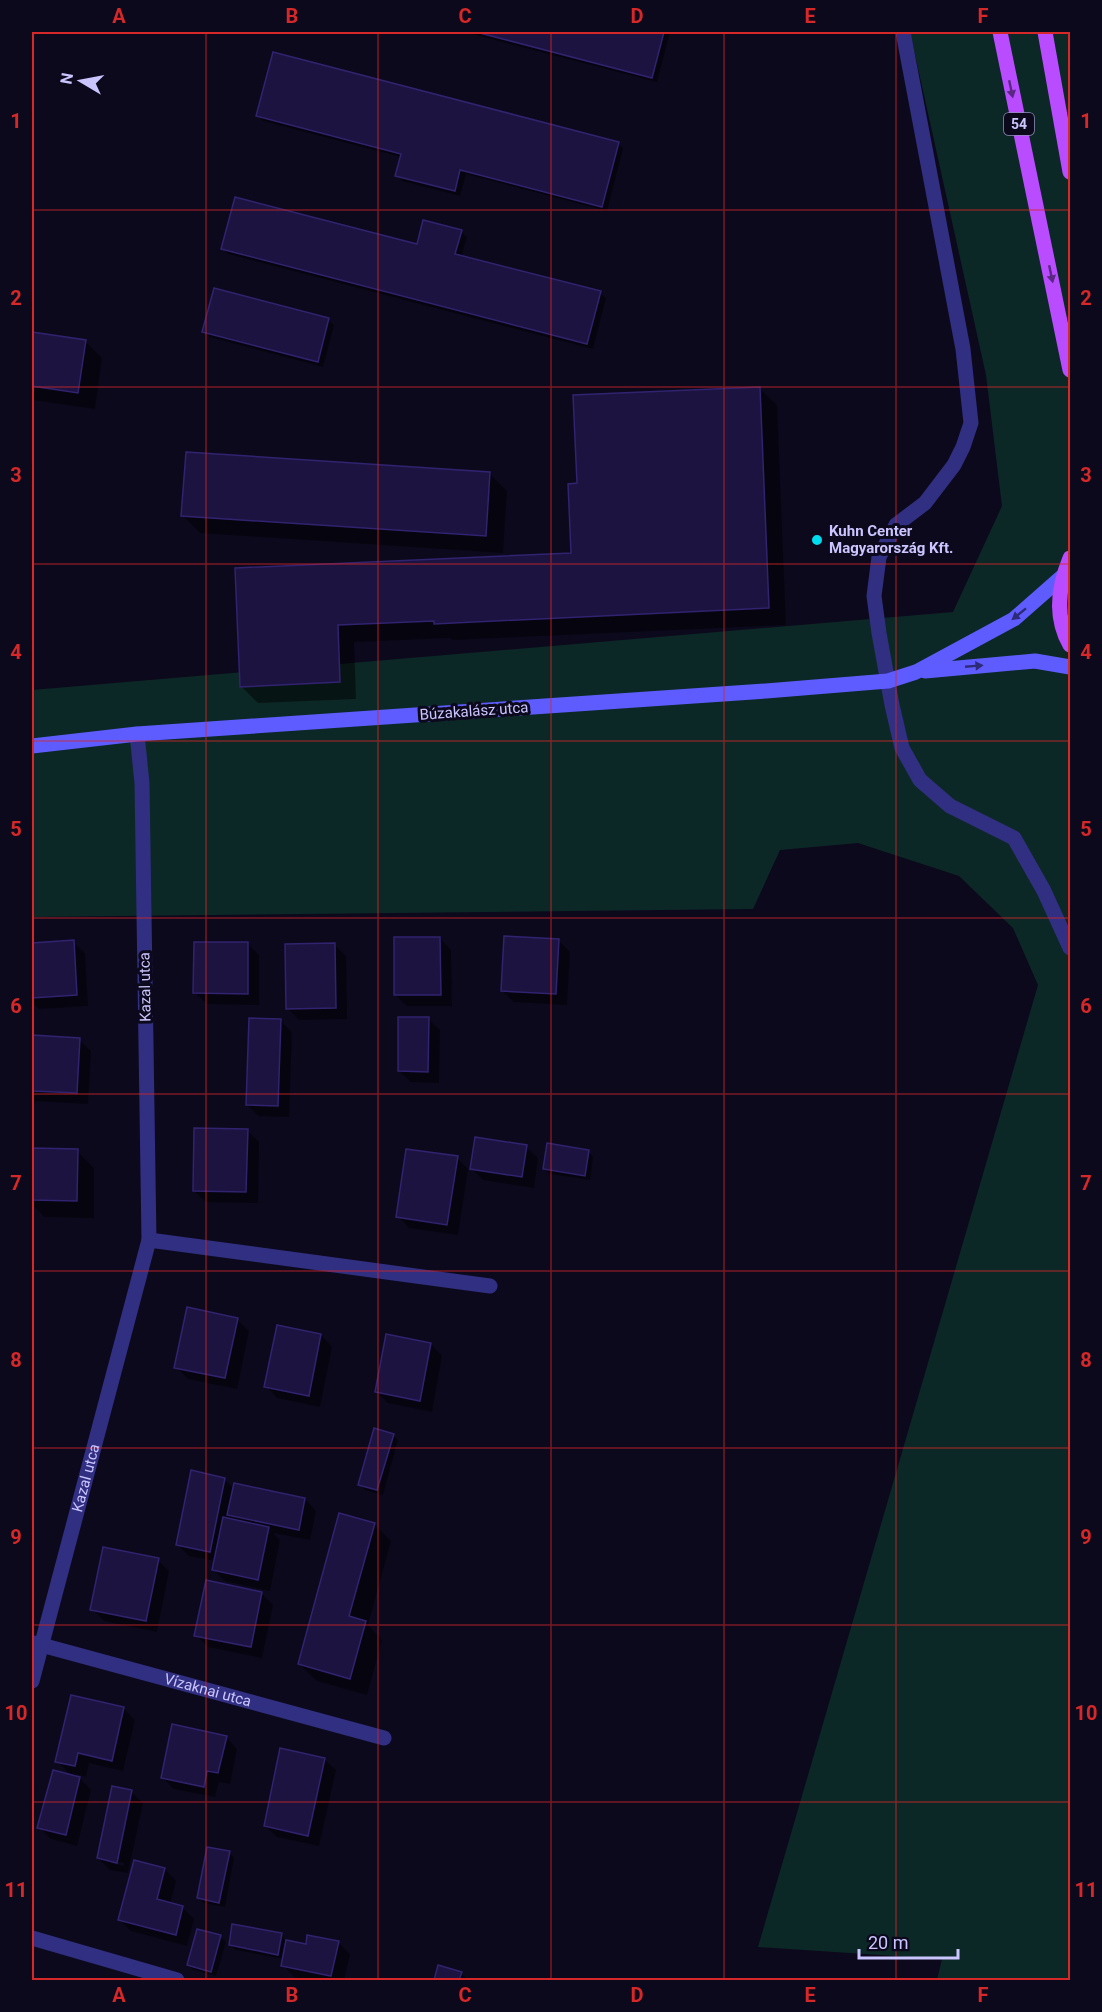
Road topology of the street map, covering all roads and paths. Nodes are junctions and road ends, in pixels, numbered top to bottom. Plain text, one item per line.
1 (903, 32) edge
2 (1000, 32) edge
3 (1045, 32) edge
4 (1071, 172) edge
5 (1071, 370) edge
6 (1071, 558) edge
7 (1063, 576) junction
8 (1071, 645) edge
9 (1071, 666) edge
10 (916, 672) junction
11 (888, 681) junction
12 (137, 734) junction
13 (32, 746) edge
14 (1071, 948) edge
15 (149, 1240) junction
16 (490, 1286) dead end
17 (36, 1643) edge
18 (32, 1681) edge
19 (384, 1738) dead end
20 (32, 1938) edge
21 (177, 1980) edge

1 - 11 street
2 -> 5 main road, 54
3 - 4 main road
6 - 7 main road
7 - 8 main road
7 -> 10 street, Búzakalász utca
10 -> 9 street, Búzakalász utca
10 - 11 street, Búzakalász utca
11 - 12 street, Búzakalász utca
11 - 14 street
12 - 13 street, Búzakalász utca
12 - 15 street, Kazal utca
15 - 16 street
15 - 17 street, Kazal utca
17 - 18 street, Kazal utca
17 - 19 street, Vízaknai utca
20 - 21 street

